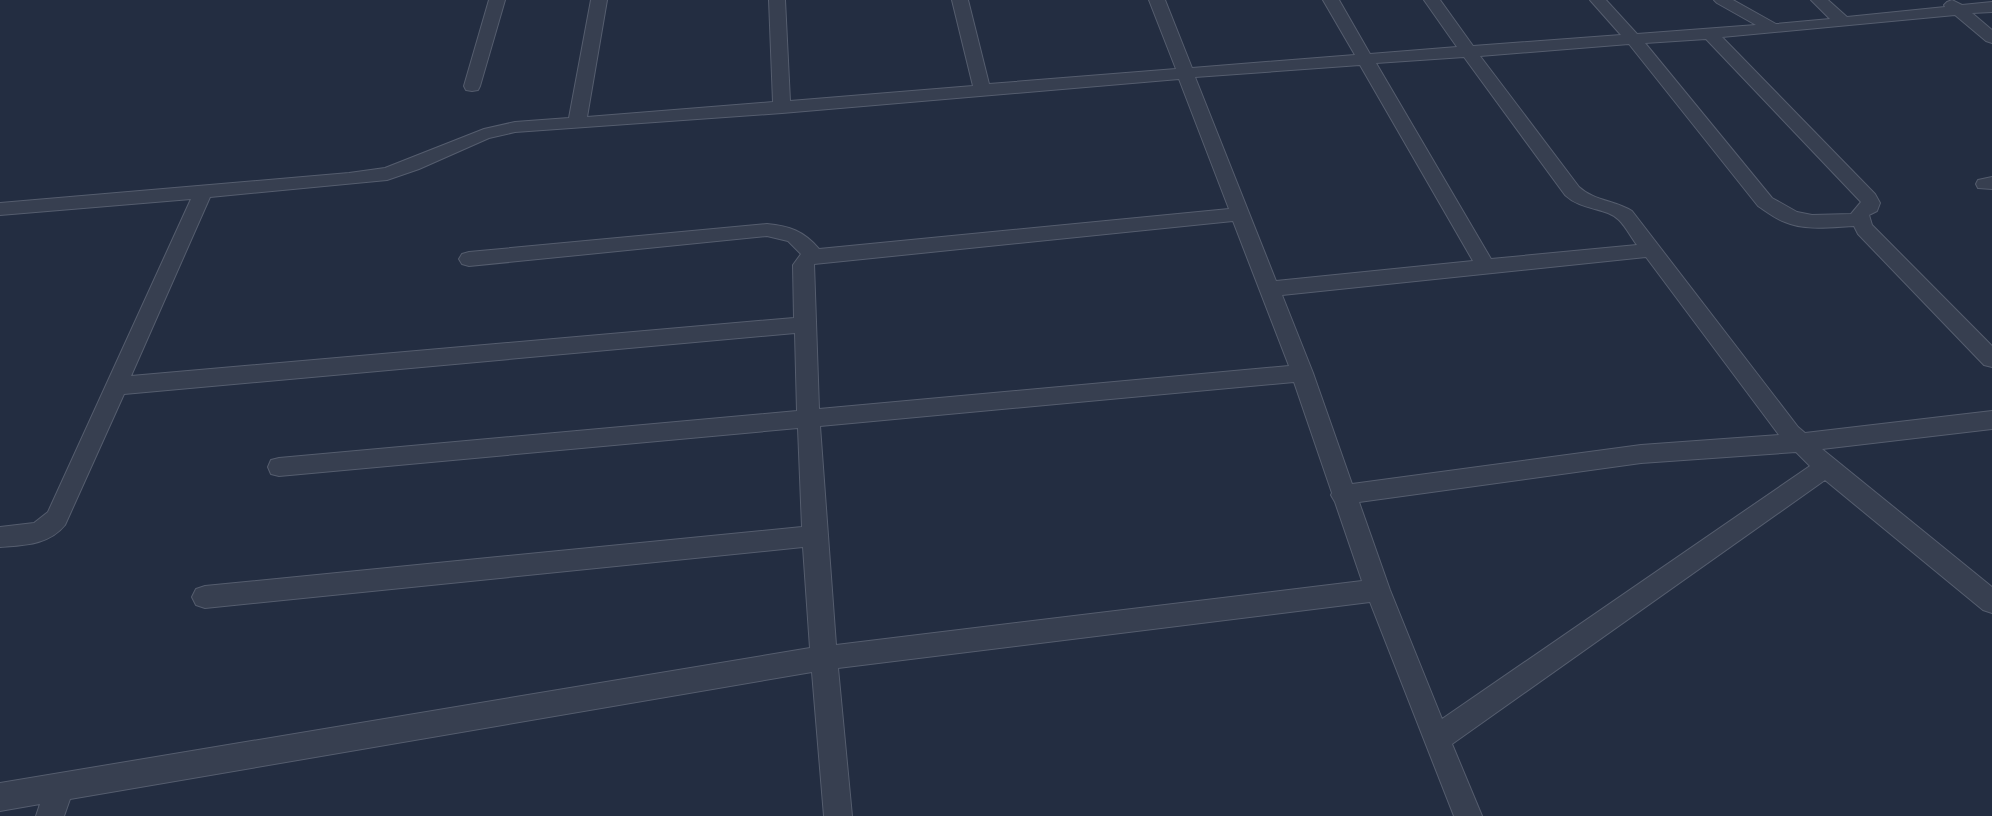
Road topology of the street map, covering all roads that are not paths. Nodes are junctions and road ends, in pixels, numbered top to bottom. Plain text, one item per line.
1 (497, 0) edge
2 (599, 0) edge
3 (777, 0) edge
4 (960, 0) edge
5 (1157, 0) edge
6 (1331, 0) edge
7 (1432, 0) edge
8 (1598, 0) edge
9 (1722, 0) edge
10 (1819, 0) edge
11 (1953, 5) edge
12 (1992, 7) edge
13 (1842, 22) junction
14 (1774, 29) junction
15 (1709, 33) junction
16 (1992, 38) edge
17 (1633, 39) junction
18 (1467, 50) junction
19 (1366, 60) junction
20 (1187, 73) junction
21 (472, 86) dead end
22 (982, 90) junction
23 (782, 108) junction
24 (577, 123) junction
25 (203, 192) junction
26 (0, 209) edge
27 (1240, 214) junction
28 (1859, 220) junction
29 (1652, 250) junction
30 (814, 256) junction
31 (469, 259) dead end
32 (1486, 267) junction
33 (1268, 289) junction
34 (805, 325) junction
35 (1992, 359) edge
36 (1302, 373) junction
37 (116, 386) junction
38 (807, 418) junction
39 (1992, 420) edge
40 (1800, 443) junction
41 (278, 467) dead end
42 (1826, 467) junction
43 (1344, 495) junction
44 (814, 536) junction
45 (0, 537) edge
46 (1378, 590) junction
47 (205, 597) dead end
48 (1992, 602) edge
49 (823, 658) junction
50 (1436, 739) junction
51 (60, 788) junction
52 (0, 797) edge
53 (50, 816) edge
54 (838, 816) edge
55 (1468, 816) edge

1 - 21 street
2 - 24 street
3 - 23 street
4 - 22 street
5 - 20 street
6 - 19 street
7 - 18 street
8 - 17 street
9 - 14 street
10 - 13 street
11 - 12 street
11 - 13 street
11 - 16 street
13 - 14 street
14 - 15 street
15 - 17 street
15 - 28 street
17 - 18 street
17 - 28 street
18 - 19 street
18 - 29 street
19 - 20 street
19 - 32 street
20 - 22 street
20 - 27 street
22 - 23 street
23 - 24 street
24 - 25 street
25 - 26 street
25 - 37 street
27 - 30 street
27 - 33 street
28 - 35 street
29 - 32 street
29 - 40 street
30 - 31 street
30 - 34 street
32 - 33 street
33 - 36 street
34 - 37 street
34 - 38 street
36 - 38 street
36 - 43 street
37 - 45 street
38 - 41 street
38 - 44 street
39 - 40 street
40 - 42 street
40 - 43 street
42 - 48 street
42 - 50 street
43 - 46 street
44 - 47 street
44 - 49 street
46 - 49 street
46 - 50 street
49 - 51 street
49 - 54 street
50 - 55 street
51 - 52 street
51 - 53 street

